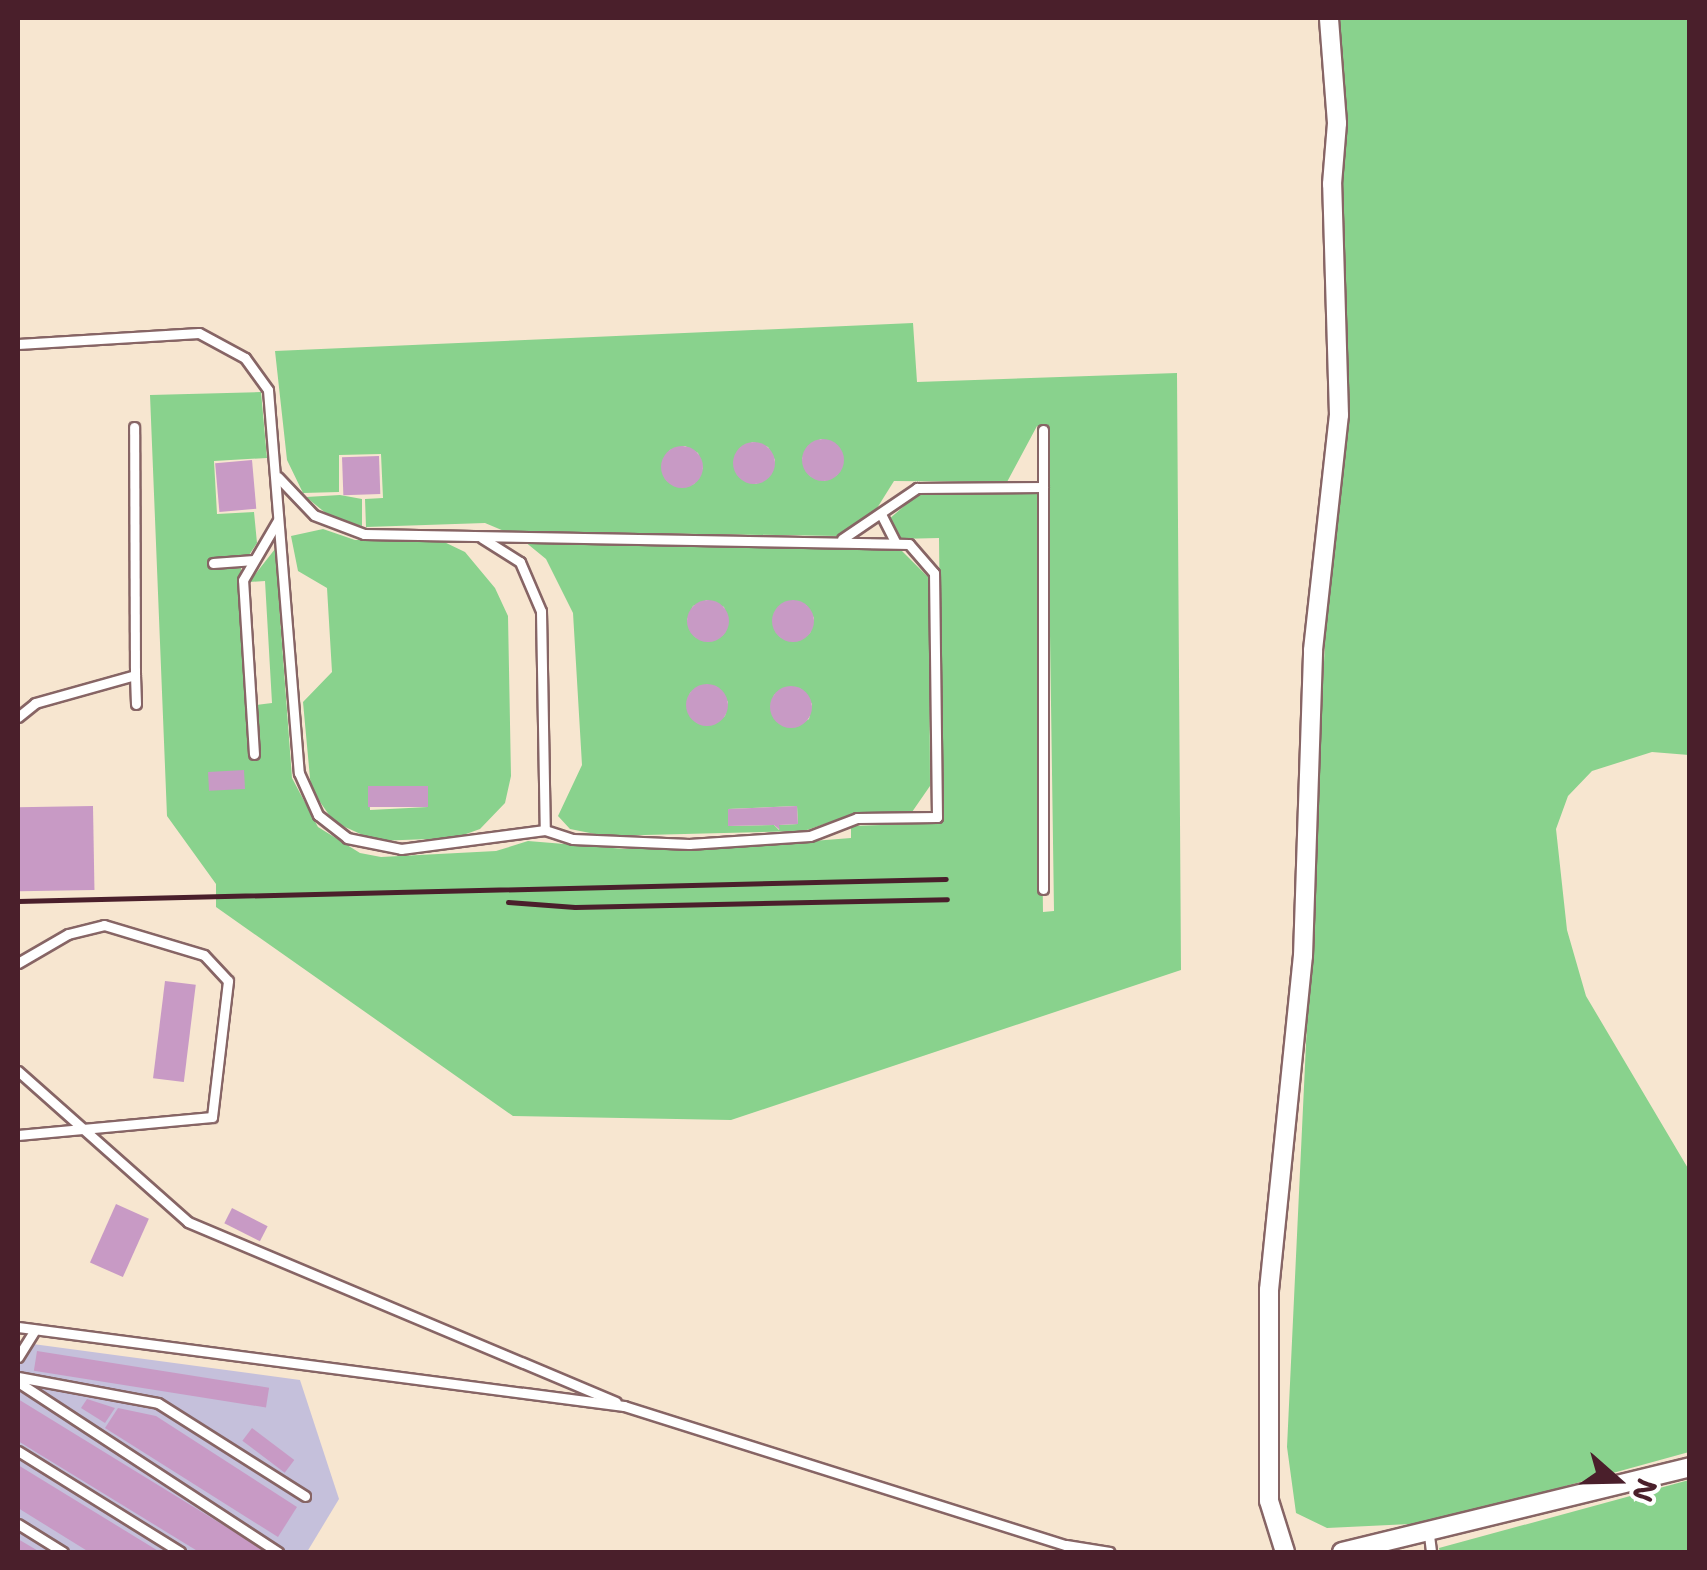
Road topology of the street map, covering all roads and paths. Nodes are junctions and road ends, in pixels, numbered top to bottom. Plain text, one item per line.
1 (1329, 18) edge
2 (18, 344) edge
3 (134, 427) dead end
4 (1043, 430) dead end
5 (278, 477) junction
6 (1043, 487) junction
7 (882, 516) junction
8 (280, 518) junction
9 (475, 536) junction
10 (840, 540) junction
11 (896, 543) junction
12 (254, 560) junction
13 (213, 563) dead end
14 (135, 675) junction
15 (136, 704) dead end
16 (18, 717) edge
17 (254, 754) dead end
18 (545, 830) junction
19 (1043, 889) dead end
20 (18, 963) edge
21 (18, 1071) edge
22 (79, 1126) junction
23 (18, 1134) edge
24 (18, 1328) edge
25 (34, 1330) junction
26 (18, 1356) edge
27 (18, 1380) edge
28 (624, 1406) junction
29 (18, 1451) edge
30 (1690, 1467) edge
31 (304, 1496) dead end
32 (18, 1524) edge
33 (1430, 1544) edge
34 (63, 1552) edge
35 (180, 1552) edge
36 (278, 1552) edge
37 (1102, 1552) edge
38 (1286, 1552) edge
39 (1342, 1552) edge

1 - 38 street
2 - 5 lane
3 - 14 lane
4 - 6 lane
5 - 8 lane
5 - 9 lane
6 - 7 lane
6 - 19 lane
7 - 10 lane
7 - 11 lane
8 - 12 lane
8 - 18 lane
9 - 10 lane
9 - 18 lane
10 - 11 lane
11 - 18 lane
12 - 13 lane
12 - 17 lane
14 - 15 lane
14 - 16 lane
20 - 22 lane
21 - 22 lane
22 - 23 lane
22 - 28 lane
24 - 25 lane
25 - 26 lane
25 - 28 lane
27 - 31 lane
27 - 36 lane
28 - 37 lane
29 - 35 lane
30 - 33 street
32 - 34 lane
33 - 39 street

